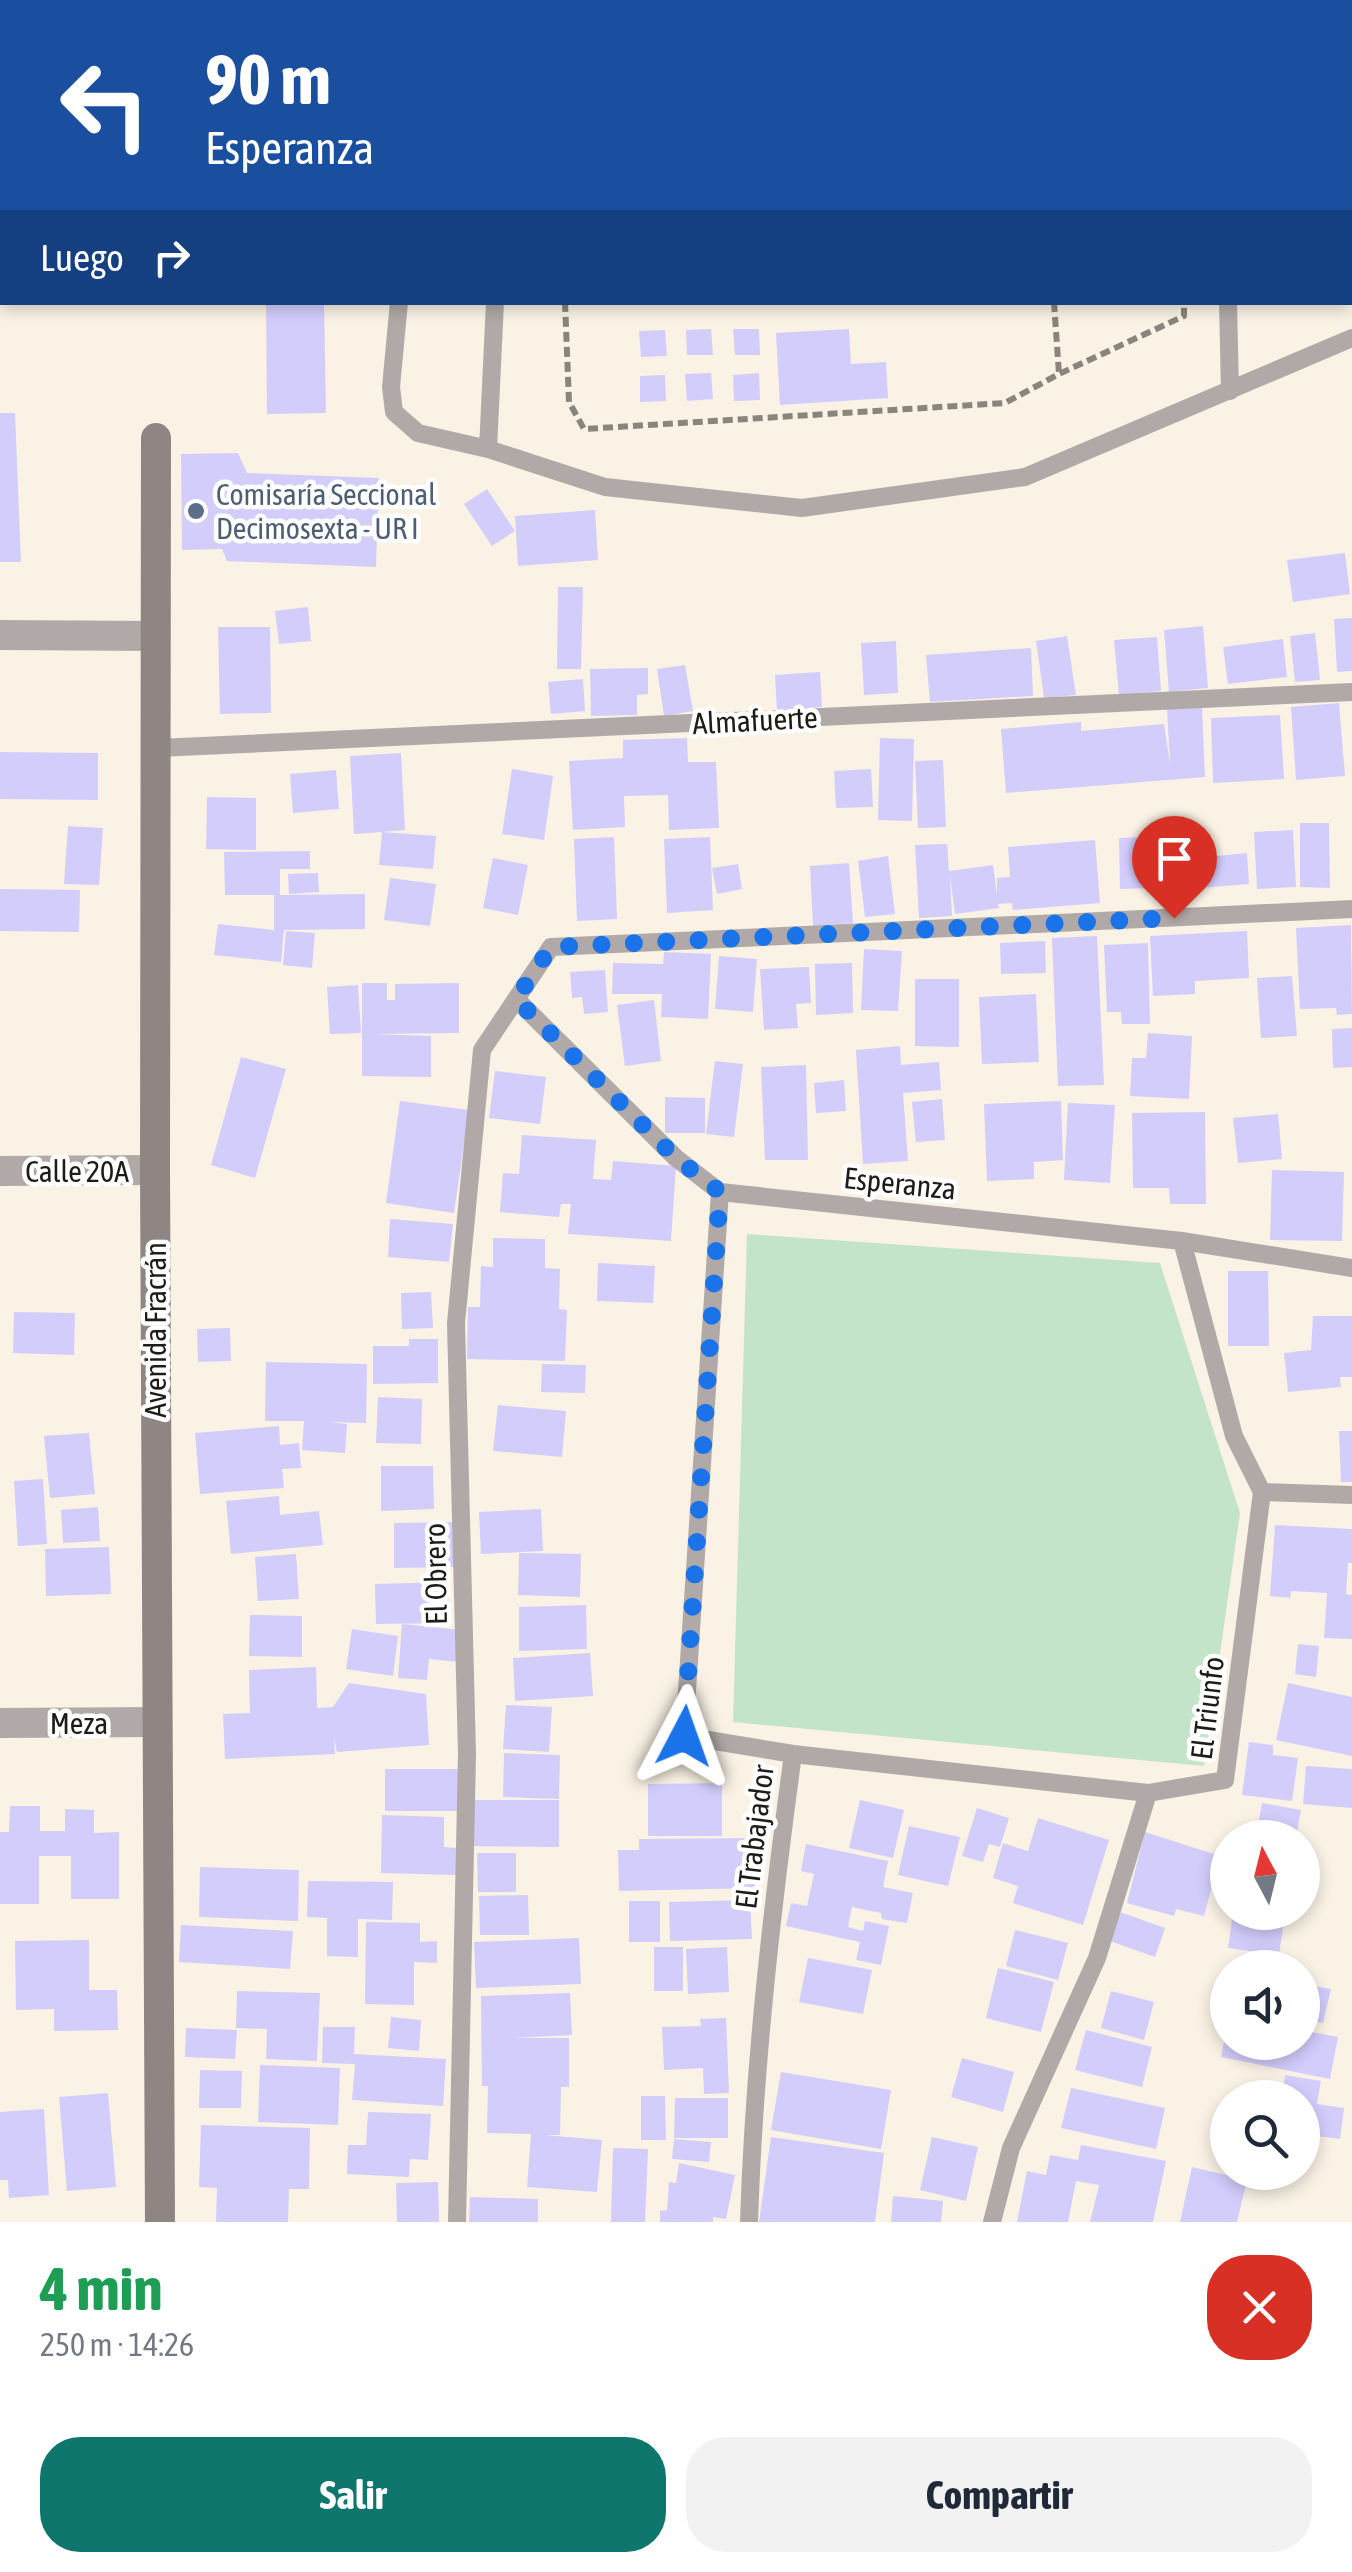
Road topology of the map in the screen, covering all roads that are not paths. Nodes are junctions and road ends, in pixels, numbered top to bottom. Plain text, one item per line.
1 (399, 305) edge
2 (495, 305) edge
3 (1228, 305) edge
4 (1352, 338) edge
5 (1230, 392) junction
6 (156, 438) dead end
7 (488, 449) junction
8 (0, 635) edge
9 (155, 636) junction
10 (1352, 692) edge
11 (158, 748) junction
12 (1352, 909) edge
13 (516, 999) junction
14 (155, 1170) junction
15 (0, 1171) edge
16 (720, 1192) junction
17 (1182, 1241) junction
18 (1352, 1268) edge
19 (1262, 1492) junction
20 (1352, 1495) edge
21 (157, 1722) junction
22 (0, 1723) edge
23 (793, 1754) junction
24 (1148, 1793) junction
25 (160, 2222) edge
26 (458, 2222) edge
27 (749, 2222) edge
28 (992, 2222) edge

1 - 7 lane
2 - 7 lane
3 - 5 lane
4 - 5 lane
5 - 7 lane
6 - 9 main road, Avenida Fracrán
8 - 9 street
9 - 11 main road, Avenida Fracrán
10 - 11 lane, Almafuerte
11 - 14 main road, Avenida Fracrán
12 - 13 lane, El Obrero
13 - 16 lane
13 - 26 lane, El Obrero
14 - 15 street, Calle 20A
14 - 21 main road, Avenida Fracrán
16 - 17 lane, Esperanza
16 - 23 lane, El Trabajador
17 - 18 lane, Esperanza
17 - 19 lane
19 - 20 lane
19 - 24 lane, El Triunfo
21 - 22 street, Meza
21 - 25 main road, Avenida Fracrán
23 - 24 lane
23 - 27 lane, El Trabajador
24 - 28 lane

